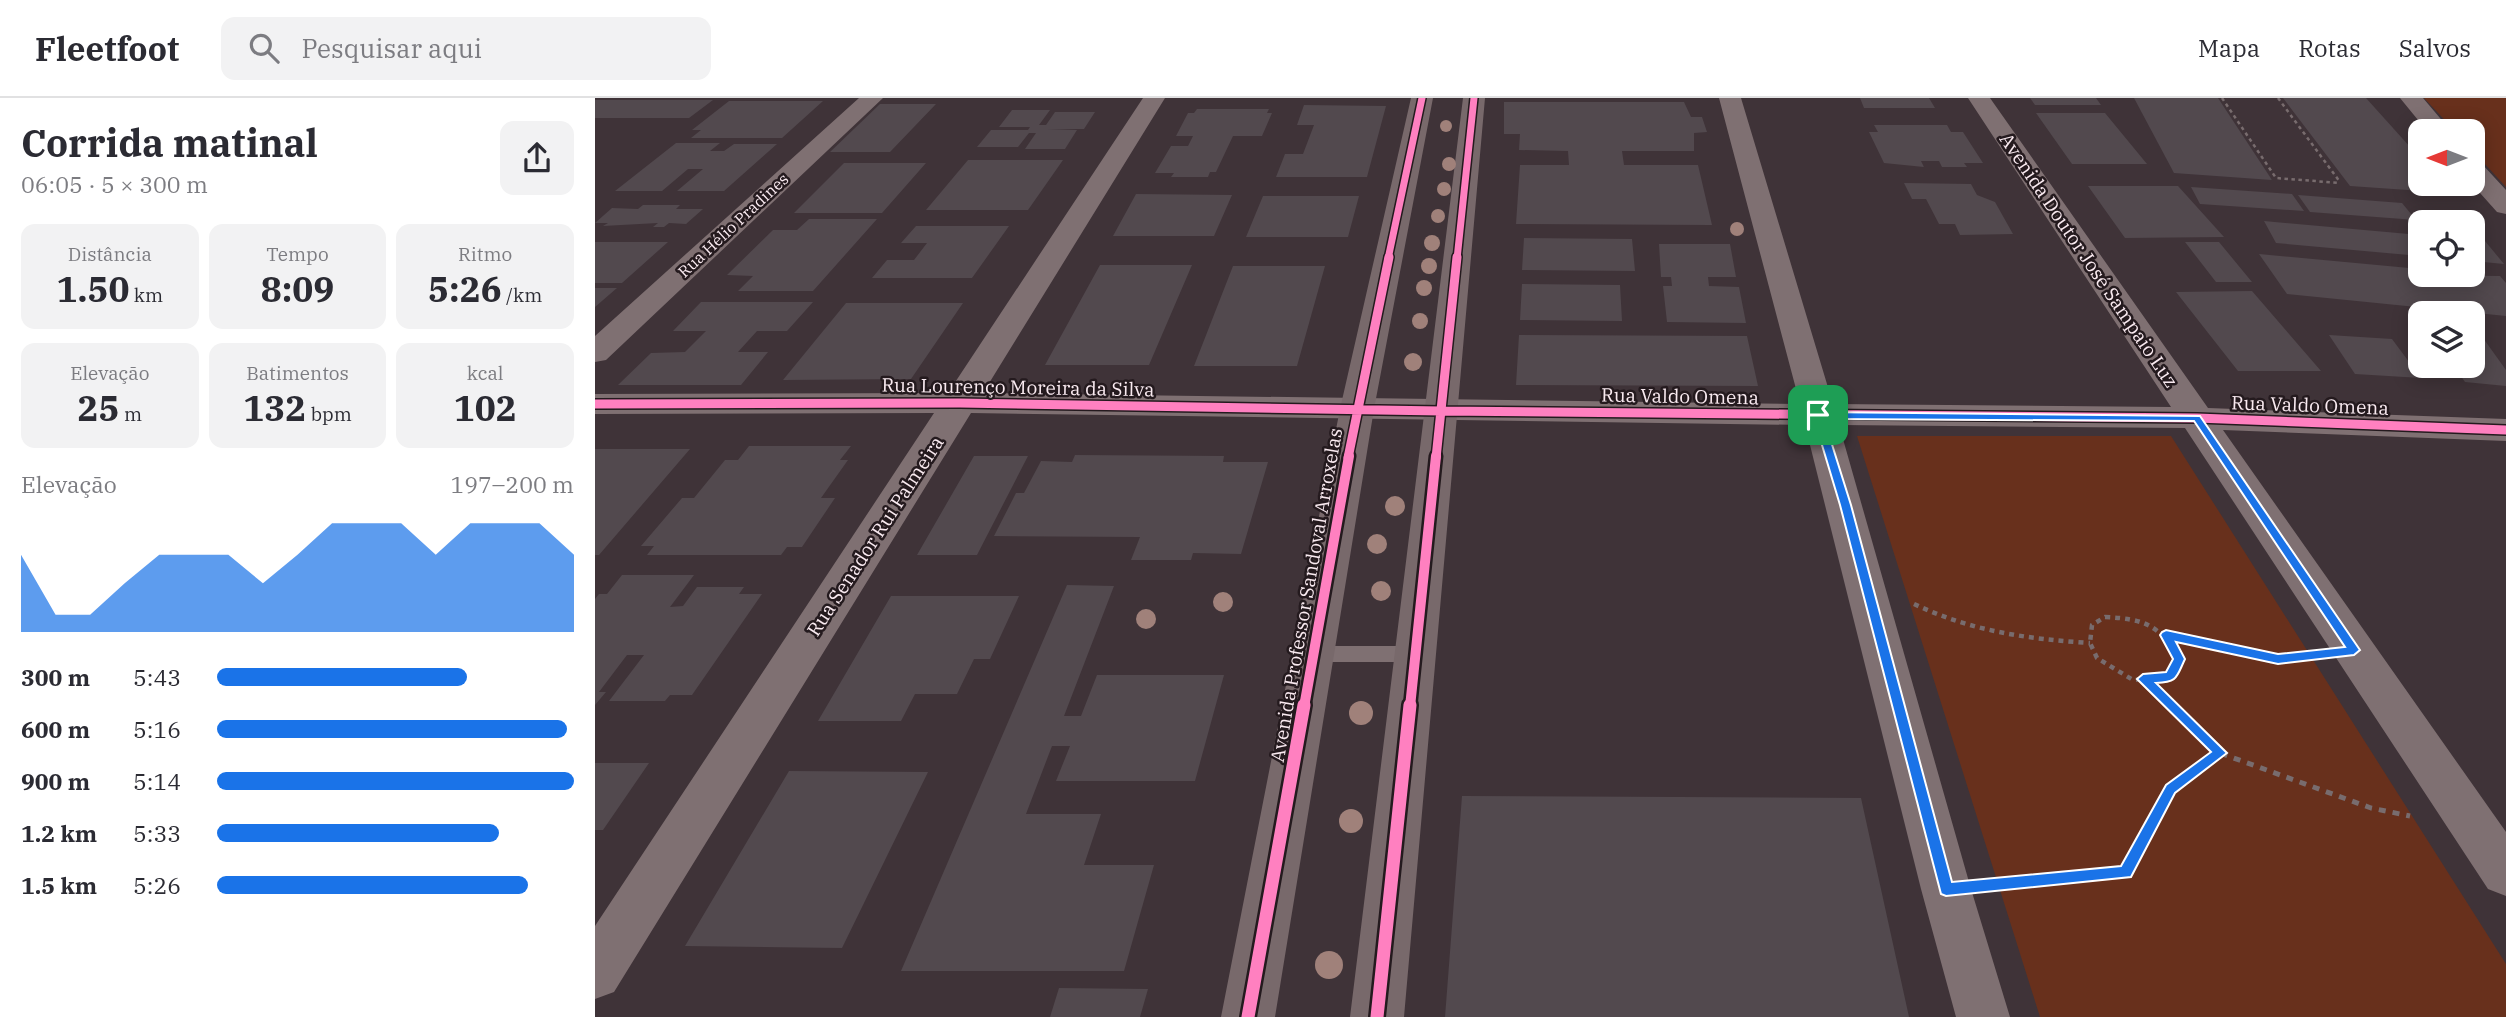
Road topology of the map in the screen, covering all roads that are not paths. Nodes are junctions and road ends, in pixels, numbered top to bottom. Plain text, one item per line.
1 (871, 98) edge
2 (1154, 98) edge
3 (1422, 98) edge
4 (1474, 98) edge
5 (1730, 98) edge
6 (1979, 98) edge
7 (2411, 98) edge
8 (2429, 119) edge
9 (2485, 183) edge
10 (2506, 206) edge
11 (595, 353) edge
12 (960, 403) junction
13 (595, 404) edge
14 (1357, 409) junction
15 (1441, 411) junction
16 (1818, 415) junction
17 (2197, 418) junction
18 (2506, 430) edge
19 (1313, 654) junction
20 (1415, 654) junction
21 (2506, 873) edge
22 (595, 973) edge
23 (1248, 1017) edge
24 (1377, 1017) edge
25 (1983, 1017) edge

1 - 11 street, Rua Hélio Pradines
2 - 12 street, Rua Senador Rui Palmeira
3 - 14 street, Avenida Professor Sandoval Arroxelas
4 - 15 street
5 - 16 street
6 - 17 street, Avenida Doutor José Sampaio Luz
7 - 8 street
9 - 10 street
12 - 13 street, Rua Lourenço Moreira da Silva
12 - 14 street, Rua Lourenço Moreira da Silva
12 - 22 street, Rua Senador Rui Palmeira
14 - 15 street, Rua Lourenço Moreira da Silva
14 - 19 street, Avenida Professor Sandoval Arroxelas
15 - 16 street, Rua Valdo Omena
15 - 20 street
16 - 17 street, Rua Valdo Omena
16 - 25 street
17 - 18 street, Rua Valdo Omena
17 - 21 street, Avenida Doutor José Sampaio Luz
19 - 20 lane
19 - 23 street, Avenida Professor Sandoval Arroxelas
20 - 24 street

